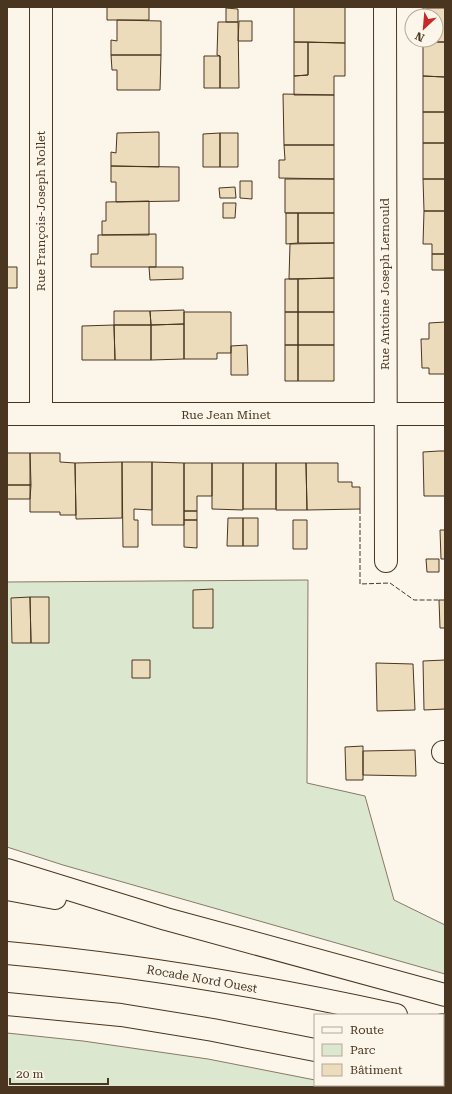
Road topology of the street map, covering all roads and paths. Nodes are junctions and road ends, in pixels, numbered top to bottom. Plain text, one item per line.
1 (41, 7) edge
2 (385, 7) edge
3 (7, 414) edge
4 (41, 414) junction
5 (445, 414) edge
6 (385, 415) junction
7 (386, 561) dead end
8 (7, 870) edge
9 (7, 888) edge
10 (166, 919) junction
11 (7, 954) edge
12 (445, 995) edge
13 (7, 1004) edge
14 (391, 1014) edge
15 (314, 1050) edge

1 - 4 main road, Rue François-Joseph Nollet
2 - 6 main road, Rue Antoine Joseph Lernould
3 - 4 main road, Rue Jean Minet
4 - 6 main road, Rue Jean Minet
5 - 6 main road, Rue Jean Minet
6 - 7 main road, Rue Antoine Joseph Lernould
8 - 10 main road
9 - 10 main road
10 - 12 main road
11 - 14 main road, Rocade Nord Ouest
13 - 15 main road

